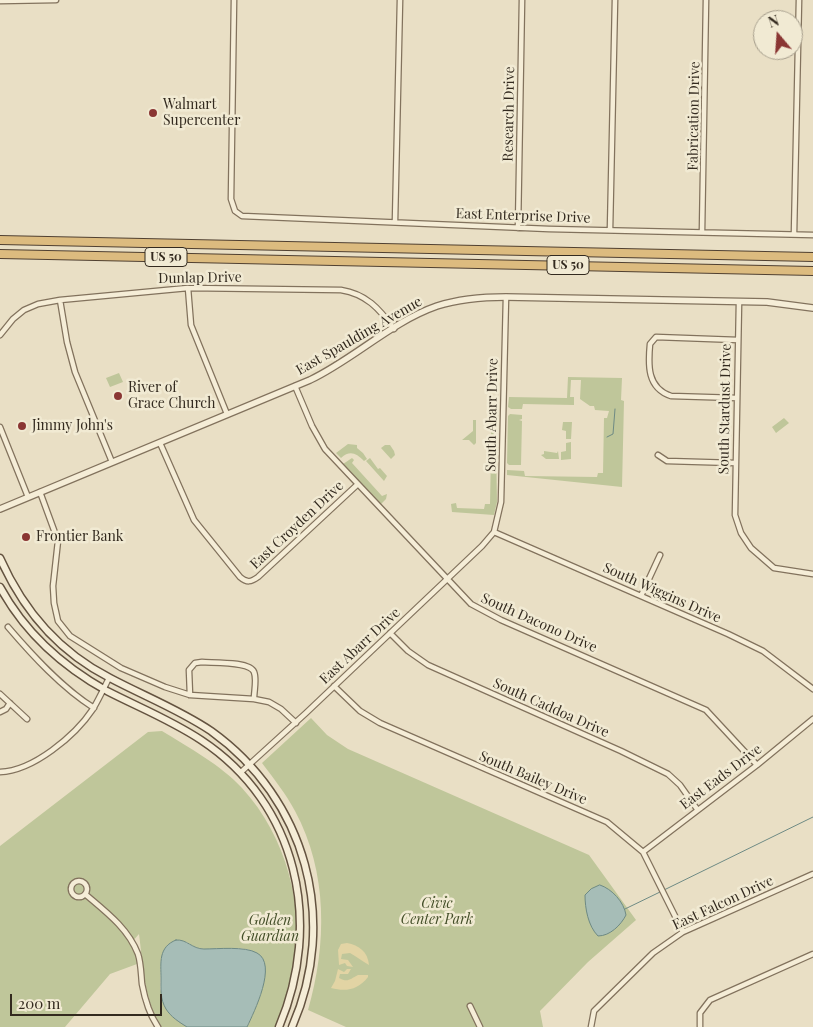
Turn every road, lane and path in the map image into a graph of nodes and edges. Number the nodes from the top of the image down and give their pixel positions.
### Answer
1 (56, 0) edge
2 (234, 0) edge
3 (400, 0) edge
4 (522, 0) edge
5 (615, 0) edge
6 (706, 0) edge
7 (799, 0) edge
8 (0, 1) edge
9 (396, 222) junction
10 (518, 228) junction
11 (610, 230) junction
12 (702, 232) junction
13 (794, 234) junction
14 (813, 234) edge
15 (0, 240) edge
16 (0, 256) edge
17 (813, 257) edge
18 (813, 270) edge
19 (188, 288) junction
20 (506, 297) junction
21 (60, 300) junction
22 (739, 302) junction
23 (813, 308) edge
24 (394, 329) junction
25 (1, 333) edge
26 (738, 340) junction
27 (296, 386) junction
28 (737, 398) junction
29 (227, 414) junction
30 (0, 427) edge
31 (160, 443) junction
32 (658, 454) dead end
33 (112, 462) junction
34 (735, 463) junction
35 (358, 484) junction
36 (40, 492) junction
37 (28, 497) junction
38 (0, 509) edge
39 (494, 532) junction
40 (660, 555) dead end
41 (0, 558) edge
42 (813, 574) edge
43 (447, 579) junction
44 (0, 587) edge
45 (641, 596) junction
46 (8, 627) dead end
47 (390, 633) junction
48 (109, 678) junction
49 (334, 686) junction
50 (103, 688) junction
51 (813, 689) edge
52 (0, 694) edge
53 (190, 695) junction
54 (254, 699) junction
55 (10, 703) junction
56 (94, 708) junction
57 (0, 712) edge
58 (27, 719) dead end
59 (813, 719) edge
60 (296, 722) junction
61 (249, 764) junction
62 (757, 765) junction
63 (0, 772) edge
64 (240, 773) junction
65 (698, 809) junction
66 (643, 852) junction
67 (813, 874) edge
68 (85, 894) dead end
69 (684, 932) junction
70 (813, 954) edge
71 (470, 1006) dead end
72 (158, 1027) edge
73 (278, 1027) edge
74 (292, 1027) edge
75 (480, 1027) edge
76 (591, 1027) edge
77 (700, 1027) edge

1 - 8 street
2 - 9 street, East Enterprise Drive
3 - 9 street
4 - 10 street, Research Drive
5 - 11 street
6 - 12 street, Fabrication Drive
7 - 13 street
9 - 10 street, East Enterprise Drive
10 - 11 street, East Enterprise Drive
11 - 12 street, East Enterprise Drive
12 - 13 street, East Enterprise Drive
13 - 14 street, East Enterprise Drive
15 - 17 highway, US 50
16 - 18 highway, US 50
19 - 21 street, Dunlap Drive
19 - 24 street, Dunlap Drive
19 - 29 street
20 - 22 street, East Spaulding Avenue
20 - 24 street, East Spaulding Avenue
20 - 39 street, South Abarr Drive
21 - 25 street, Dunlap Drive
21 - 33 street
22 - 23 street, East Spaulding Avenue
22 - 26 street, South Stardust Drive
24 - 27 street, East Spaulding Avenue
26 - 28 street, South Stardust Drive
26 - 28 street
27 - 29 street, East Spaulding Avenue
27 - 35 street, South Dacono Drive
28 - 34 street, South Stardust Drive
29 - 31 street, East Spaulding Avenue
30 - 37 street
31 - 33 street, East Spaulding Avenue
31 - 35 street, East Croyden Drive
32 - 34 street
33 - 36 street, East Spaulding Avenue
34 - 42 street, South Stardust Drive
35 - 43 street, South Dacono Drive
36 - 37 street, East Spaulding Avenue
36 - 53 street
37 - 38 street, East Spaulding Avenue
39 - 43 street, East Abarr Drive
39 - 45 street, South Wiggins Drive
40 - 45 street
41 - 48 main road
43 - 47 street, East Abarr Drive
43 - 62 street, South Dacono Drive
44 - 50 main road
45 - 51 street, South Wiggins Drive
46 - 56 street
47 - 49 street, East Abarr Drive
47 - 65 street, South Caddoa Drive
48 - 50 street
48 - 61 main road
49 - 60 street, East Abarr Drive
49 - 66 street, South Bailey Drive
50 - 56 street
50 - 64 main road
52 - 55 street
53 - 54 street
53 - 54 street
54 - 60 street
55 - 57 street
55 - 58 street
56 - 63 street
59 - 62 street, East Eads Drive
60 - 61 street, East Abarr Drive
61 - 64 street, East Abarr Drive
61 - 74 main road
62 - 65 street, East Eads Drive
64 - 73 main road
65 - 66 street, East Eads Drive
66 - 69 street, South Bailey Drive
67 - 69 street, East Falcon Drive
68 - 72 street
69 - 76 street, East Falcon Drive
70 - 77 street
71 - 75 street

